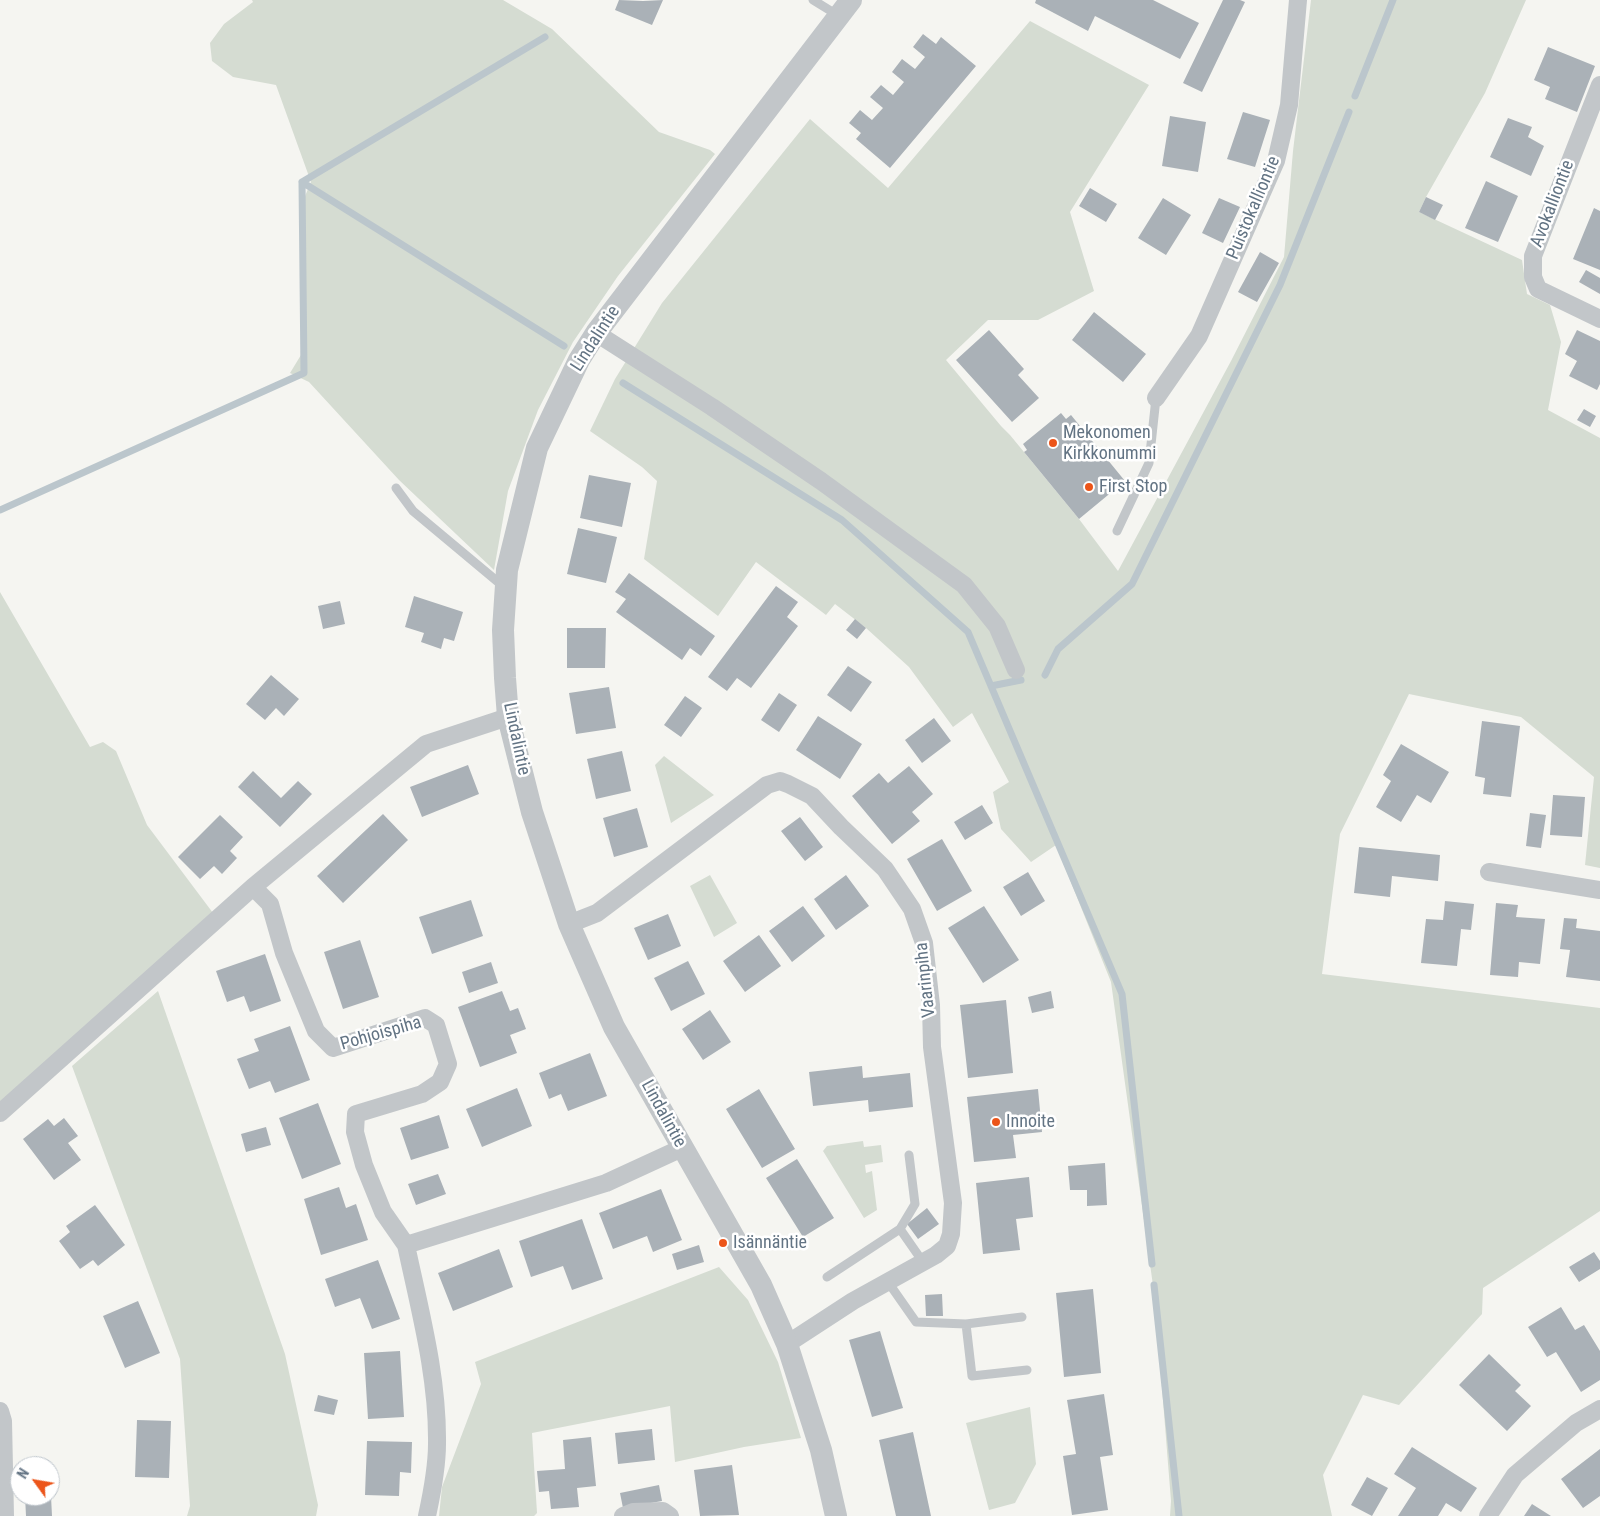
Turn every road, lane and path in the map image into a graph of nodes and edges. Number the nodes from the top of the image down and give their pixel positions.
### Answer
1 (813, 0) edge
2 (1298, 0) edge
3 (845, 8) edge
4 (1600, 85) edge
5 (1600, 319) edge
6 (596, 333) junction
7 (1156, 398) joint
8 (396, 488) dead end
9 (1117, 531) dead end
10 (506, 589) junction
11 (1016, 670) dead end
12 (508, 717) junction
13 (1489, 872) dead end
14 (253, 887) junction
15 (1600, 890) edge
16 (569, 924) junction
17 (0, 1113) edge
18 (682, 1148) junction
19 (909, 1155) dead end
20 (900, 1229) junction
21 (406, 1245) junction
22 (923, 1262) junction
23 (827, 1277) dead end
24 (888, 1282) junction
25 (1022, 1317) dead end
26 (966, 1324) junction
27 (787, 1344) junction
28 (1027, 1370) dead end
29 (1600, 1409) edge
30 (0, 1411) edge
31 (5, 1516) edge
32 (427, 1516) edge
33 (623, 1516) edge
34 (670, 1516) edge
35 (836, 1516) edge
36 (1488, 1516) edge

1 - 3 lane
2 - 7 street, Puistokalliontie
3 - 6 street, Lindalintie
4 - 5 street, Avokalliontie
6 - 10 street, Lindalintie
6 - 11 street
7 - 9 lane
8 - 10 lane
10 - 12 street, Lindalintie
12 - 14 street
12 - 16 street, Lindalintie
13 - 15 street
14 - 17 street
14 - 21 street, Pohjoispiha
16 - 18 street, Lindalintie
16 - 22 street, Vaarinpiha
18 - 21 street
18 - 27 street, Lindalintie
19 - 20 lane
20 - 22 lane
20 - 23 lane
21 - 32 street
22 - 24 street, Vaarinpiha
24 - 26 lane
24 - 27 street, Vaarinpiha
25 - 26 lane
26 - 28 lane
27 - 35 street, Lindalintie
29 - 36 street
30 - 31 street
33 - 34 street

